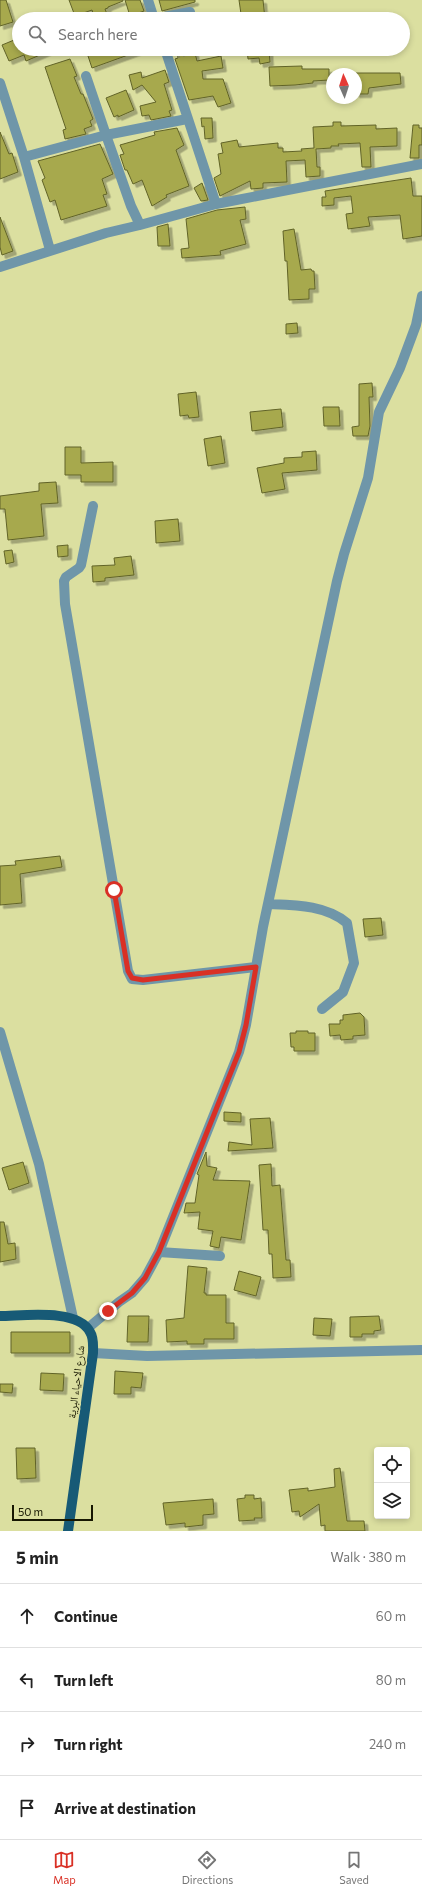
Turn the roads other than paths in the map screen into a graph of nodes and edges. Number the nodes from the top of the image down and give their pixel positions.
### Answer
1 (148, 0) edge
2 (152, 12) edge
3 (168, 56) edge
4 (86, 76) dead end
5 (0, 83) edge
6 (187, 119) junction
7 (106, 135) junction
8 (24, 157) junction
9 (422, 164) edge
10 (216, 204) junction
11 (140, 225) junction
12 (50, 250) junction
13 (0, 267) edge
14 (422, 296) edge
15 (419, 325) edge
16 (93, 506) dead end
17 (269, 904) junction
18 (256, 967) junction
19 (322, 1009) dead end
20 (0, 1032) edge
21 (159, 1252) junction
22 (220, 1256) dead end
23 (0, 1316) edge
24 (73, 1318) junction
25 (88, 1328) junction
26 (422, 1350) edge
27 (93, 1353) junction
28 (68, 1531) edge

1 - 2 street
3 - 6 street
4 - 7 street
5 - 8 street
6 - 7 street
6 - 10 street
7 - 8 street
7 - 11 street
8 - 12 street
9 - 10 street
10 - 11 street
11 - 12 street
12 - 13 street
14 - 15 street
15 - 17 street
16 - 18 street
17 - 18 street
17 - 19 street
18 - 21 street
20 - 24 street
21 - 22 street
21 - 25 street
23 - 24 main road
24 - 25 main road
25 - 27 main road, شارع الاحياء البرية
26 - 27 street
27 - 28 main road, شارع الاحياء البرية

